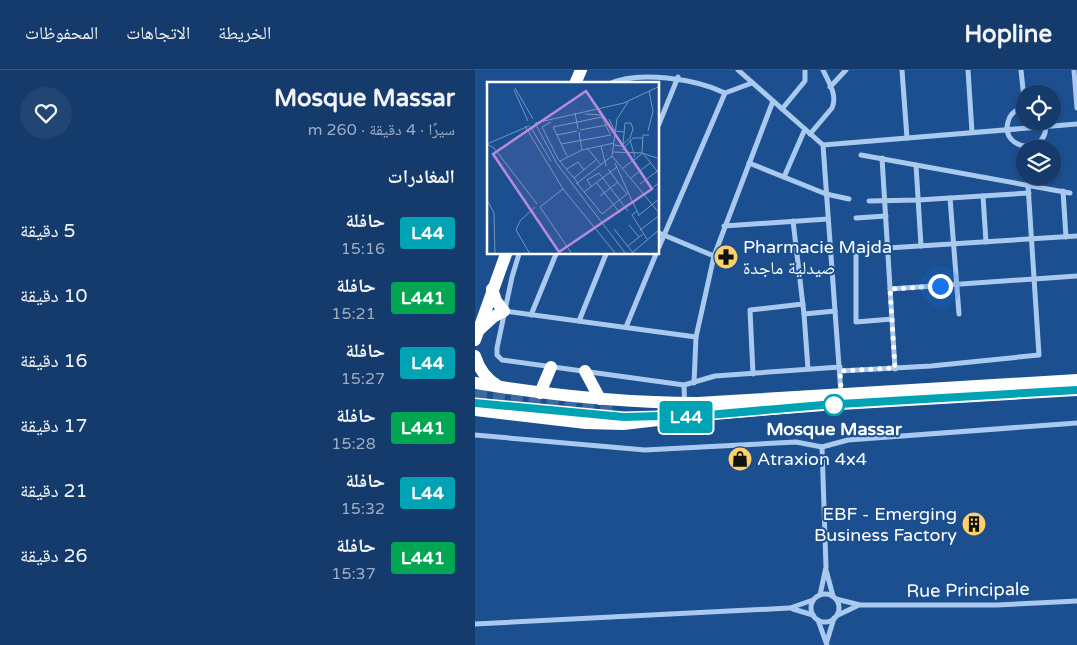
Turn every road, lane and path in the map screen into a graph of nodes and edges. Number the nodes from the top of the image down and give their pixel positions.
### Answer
1 (575, 70) edge
2 (581, 70) edge
3 (738, 70) edge
4 (805, 70) edge
5 (823, 70) edge
6 (846, 70) edge
7 (902, 70) edge
8 (968, 70) edge
9 (1021, 70) edge
10 (1074, 70) edge
11 (630, 77) junction
12 (678, 77) junction
13 (570, 82) edge
14 (576, 82) edge
15 (613, 82) edge
16 (628, 82) edge
17 (752, 83) junction
18 (1023, 85) edge
19 (830, 87) junction
20 (725, 93) junction
21 (773, 101) junction
22 (1077, 108) edge
23 (782, 109) junction
24 (1016, 111) edge
25 (660, 122) edge
26 (1061, 124) edge
27 (1077, 124) edge
28 (805, 129) junction
29 (1016, 129) edge
30 (1007, 130) junction
31 (1045, 130) edge
32 (972, 132) junction
33 (810, 134) junction
34 (907, 138) junction
35 (823, 145) junction
36 (861, 155) dead end
37 (882, 158) junction
38 (749, 163) junction
39 (916, 165) junction
40 (784, 177) junction
41 (1016, 183) edge
42 (1028, 185) joint
43 (1063, 192) junction
44 (1029, 193) junction
45 (1071, 193) dead end
46 (826, 194) junction
47 (983, 196) junction
48 (950, 198) junction
49 (849, 200) dead end
50 (919, 200) junction
51 (869, 201) dead end
52 (885, 202) junction
53 (886, 216) junction
54 (856, 218) dead end
55 (828, 219) junction
56 (793, 221) junction
57 (724, 226) junction
58 (661, 234) edge
59 (1077, 236) edge
60 (1065, 237) junction
61 (1031, 239) junction
62 (985, 242) junction
63 (954, 244) junction
64 (921, 246) junction
65 (888, 248) junction
66 (502, 255) edge
67 (506, 255) edge
68 (519, 255) edge
69 (556, 255) edge
70 (606, 255) edge
71 (656, 255) edge
72 (714, 256) junction
73 (1077, 276) edge
74 (1034, 279) junction
75 (957, 285) junction
76 (493, 289) junction
77 (890, 289) junction
78 (803, 304) junction
79 (504, 311) junction
80 (835, 311) junction
81 (804, 314) junction
82 (959, 314) dead end
83 (531, 315) junction
84 (892, 319) junction
85 (579, 321) junction
86 (626, 327) junction
87 (476, 332) edge
88 (696, 337) junction
89 (475, 356) edge
90 (551, 367) junction
91 (895, 368) junction
92 (808, 369) junction
93 (840, 369) junction
94 (585, 371) junction
95 (753, 374) junction
96 (1077, 380) edge
97 (475, 383) edge
98 (694, 383) junction
99 (684, 385) junction
100 (500, 387) junction
101 (1077, 390) edge
102 (540, 393) junction
103 (600, 399) junction
104 (842, 399) junction
105 (685, 403) junction
106 (475, 410) edge
107 (685, 417) junction
108 (1077, 424) edge
109 (475, 435) edge
110 (822, 447) junction
111 (826, 567) junction
112 (820, 595) junction
113 (835, 597) junction
114 (813, 600) junction
115 (1077, 601) edge
116 (860, 605) junction
117 (790, 608) junction
118 (815, 617) junction
119 (836, 617) junction
120 (475, 624) edge
121 (827, 645) edge

1 - 13 highway
2 - 14 highway
3 - 17 street
4 - 23 street
5 - 19 street
6 - 19 street
7 - 34 street
8 - 32 street
9 - 18 street
10 - 22 street
11 - 12 street
11 - 15 street
11 - 16 street
12 - 20 street
12 - 25 street
17 - 20 street
17 - 21 street
19 - 33 street
20 - 58 street
21 - 23 street
21 - 38 street
23 - 28 street
24 - 30 street
26 - 27 street
28 - 33 street
28 - 40 street
29 - 30 street
30 - 31 street
30 - 32 street
32 - 34 street
33 - 35 street
34 - 35 street
35 - 46 street
36 - 37 street
37 - 39 street
37 - 52 street
38 - 40 street
38 - 57 street
39 - 41 street
39 - 50 street
40 - 46 street
42 - 43 street
42 - 44 street
43 - 45 street
43 - 60 street
44 - 47 street
44 - 61 street
46 - 49 street
46 - 55 street
47 - 48 street
47 - 62 street
48 - 50 street
48 - 63 street
50 - 52 street
50 - 64 street
51 - 52 street
52 - 53 street
53 - 54 street
53 - 65 street
55 - 56 street
55 - 80 street
56 - 57 street
56 - 78 street
57 - 72 street
58 - 72 street
59 - 60 street
60 - 61 street
61 - 62 street
61 - 74 street
62 - 63 street
63 - 64 street
63 - 75 street
64 - 65 street
65 - 77 street
65 - 84 street
66 - 87 highway
67 - 76 highway
68 - 79 street
69 - 83 street
70 - 85 street
71 - 86 street
72 - 88 street
73 - 74 street
74 - 75 street
74 - 91 street
75 - 77 street
75 - 82 street
76 - 79 highway
76 - 87 highway
77 - 84 street
78 - 81 street
78 - 95 street
79 - 83 street
79 - 87 highway
79 - 90 street
80 - 81 street
80 - 93 street
81 - 92 street
83 - 85 street
84 - 91 street
85 - 86 street
86 - 88 street
88 - 98 street
89 - 100 highway
90 - 94 street
90 - 102 highway
91 - 93 street
92 - 93 street
92 - 95 street
93 - 104 street
94 - 99 street
94 - 103 highway
95 - 98 street
96 - 104 highway
97 - 100 highway
98 - 99 street
99 - 105 street
100 - 102 highway
101 - 104 highway
102 - 103 highway
103 - 105 highway
104 - 105 highway
104 - 107 highway
105 - 107 street
105 - 107 highway
106 - 107 highway
108 - 110 street
109 - 110 street
110 - 111 street
111 - 112 street
111 - 113 street
112 - 113 street
112 - 114 street
113 - 116 street, Rue Principale
113 - 119 street
114 - 117 street
114 - 118 street
115 - 116 street, Rue Principale
116 - 119 street, Rue Principale
117 - 118 street
117 - 120 street
118 - 119 street
118 - 121 street
119 - 121 street

